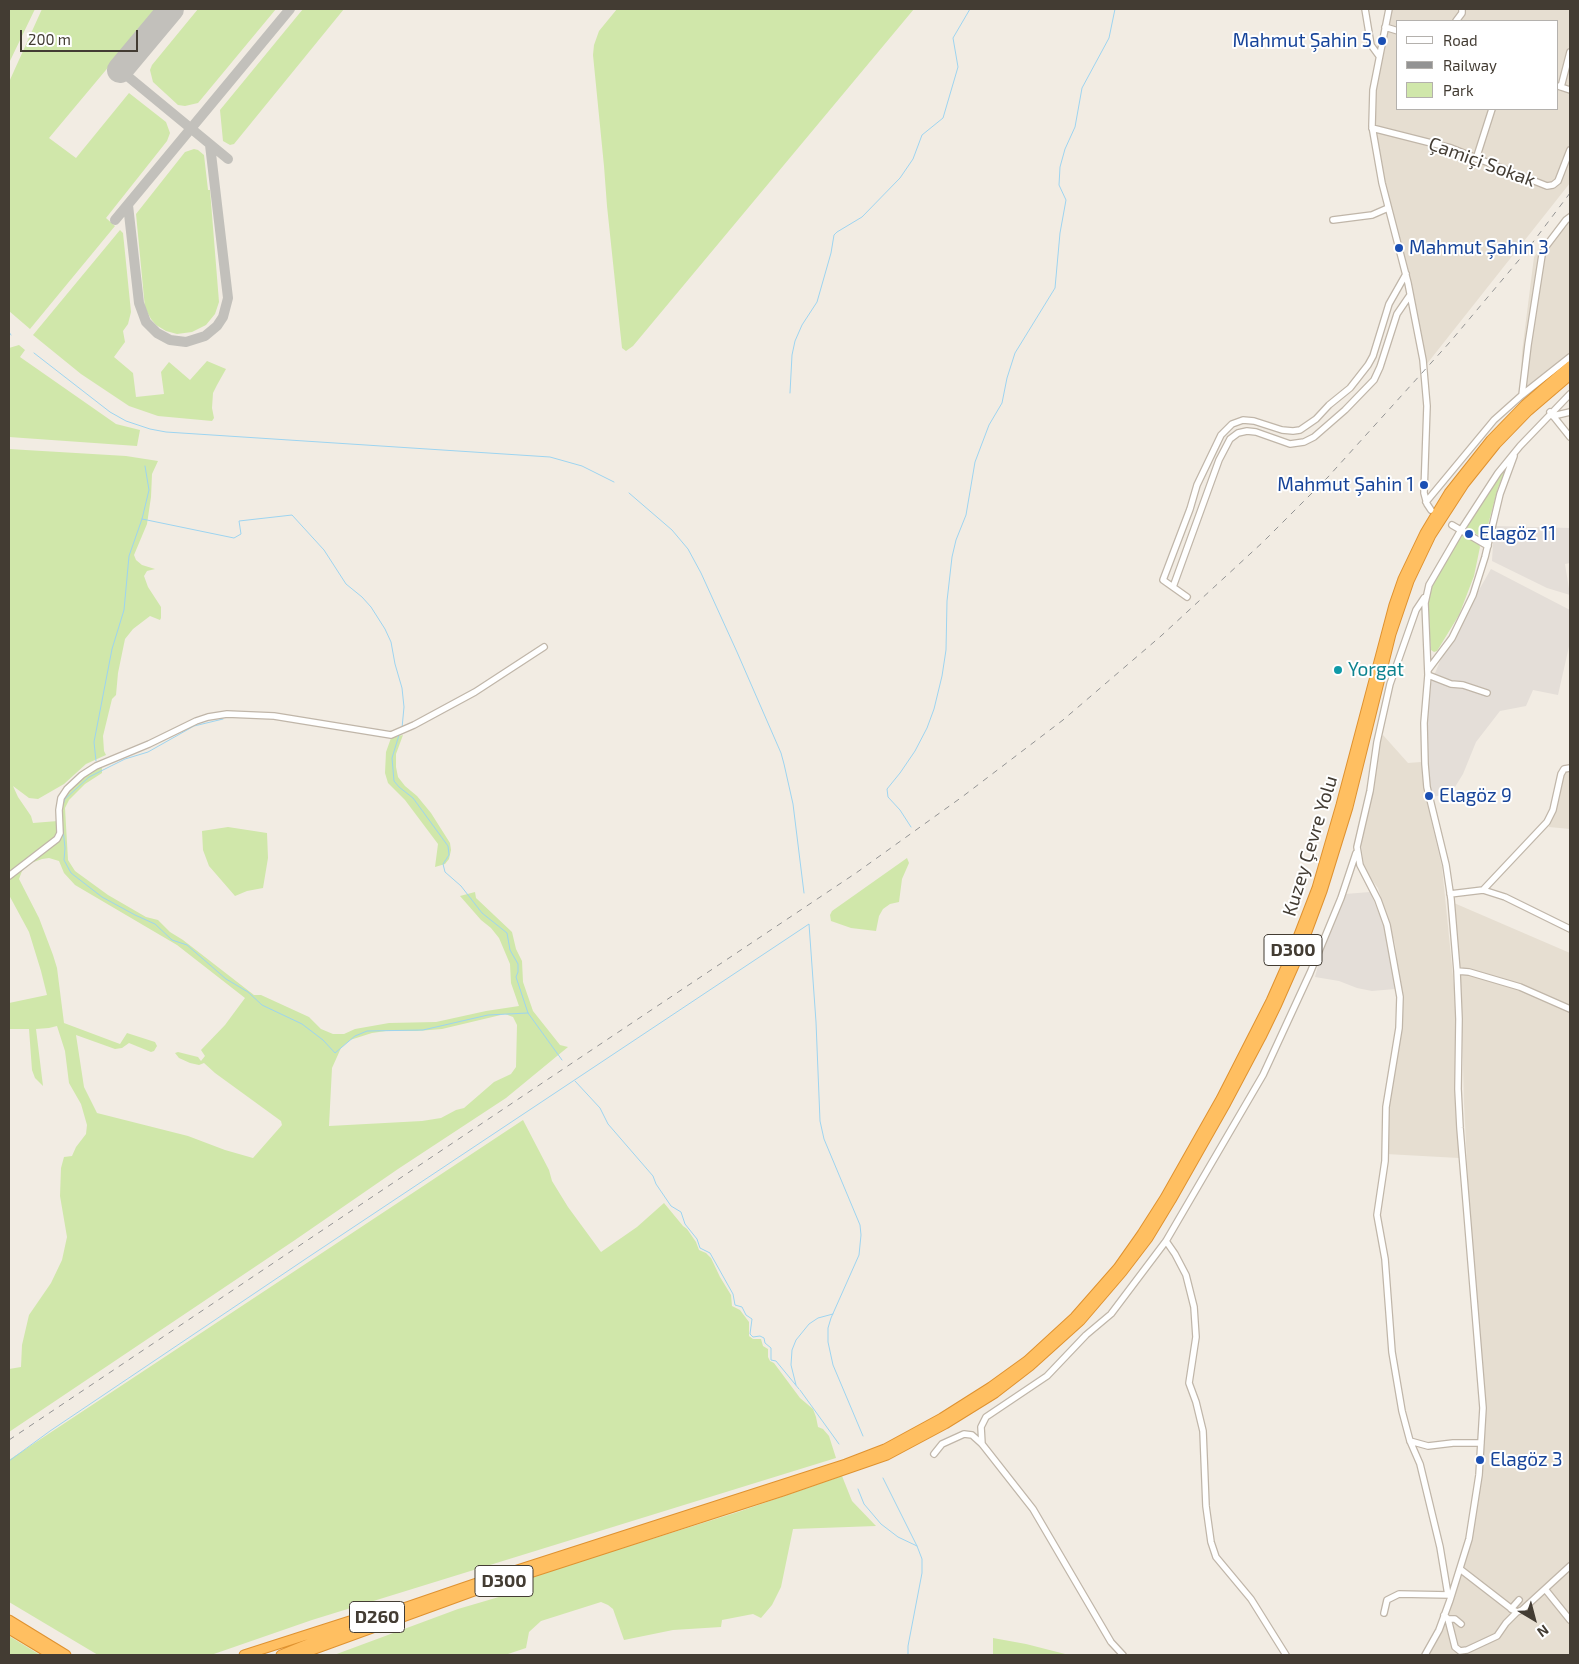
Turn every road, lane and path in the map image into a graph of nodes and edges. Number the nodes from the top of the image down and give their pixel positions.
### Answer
1 (1365, 9) edge
2 (1389, 9) edge
3 (1462, 9) edge
4 (1457, 20) edge
5 (1385, 27) junction
6 (1396, 30) edge
7 (1570, 52) edge
8 (1379, 56) junction
9 (1560, 87) edge
10 (1570, 90) edge
11 (1492, 110) edge
12 (1372, 128) junction
13 (1570, 150) edge
14 (1476, 159) junction
15 (1388, 208) junction
16 (1570, 217) edge
17 (1333, 220) dead end
18 (1406, 274) junction
19 (1410, 295) junction
20 (1570, 357) edge
21 (1570, 366) edge
22 (1570, 375) edge
23 (1570, 394) edge
24 (1522, 395) junction
25 (1570, 412) edge
26 (1552, 414) junction
27 (1570, 437) edge
28 (1520, 446) junction
29 (1426, 502) junction
30 (1431, 510) dead end
31 (1452, 524) dead end
32 (1461, 530) junction
33 (1488, 546) junction
34 (1173, 587) junction
35 (1426, 596) junction
36 (1187, 597) dead end
37 (544, 647) dead end
38 (1428, 673) junction
39 (1486, 692) dead end
40 (1570, 768) edge
41 (1357, 851) junction
42 (9, 876) edge
43 (1482, 890) junction
44 (1450, 894) junction
45 (1570, 929) edge
46 (1457, 971) junction
47 (1570, 1009) edge
48 (1166, 1241) junction
49 (1410, 1441) junction
50 (982, 1444) junction
51 (1481, 1444) junction
52 (886, 1452) junction
53 (934, 1454) dead end
54 (636, 1535) junction
55 (1570, 1566) edge
56 (1460, 1569) junction
57 (474, 1584) junction
58 (1544, 1589) junction
59 (1450, 1595) junction
60 (1519, 1600) dead end
61 (1514, 1611) junction
62 (1384, 1613) dead end
63 (1446, 1617) junction
64 (9, 1620) edge
65 (1570, 1620) edge
66 (1461, 1624) dead end
67 (372, 1628) junction
68 (9, 1629) edge
69 (52, 1655) edge
70 (66, 1655) edge
71 (244, 1655) edge
72 (282, 1655) edge
73 (298, 1655) edge
74 (319, 1655) edge
75 (1123, 1655) edge
76 (1286, 1655) edge
77 (1425, 1655) edge

1 - 8 street
2 - 5 street
3 - 4 street
5 - 6 street
5 - 8 street
7 - 9 street
8 - 12 street
9 - 10 street
11 - 14 street
12 - 14 street, Çamiçi Sokak
12 - 15 street
13 - 14 street, Çamiçi Sokak
15 - 17 street
15 - 18 street
16 - 24 street
18 - 19 street
18 - 34 street
19 - 29 street
19 - 34 street
20 - 24 street
21 - 52 highway, Kuzey Çevre Yolu / D300
22 - 52 highway, Kuzey Çevre Yolu / D300
23 - 26 street
24 - 29 street
25 - 26 street
26 - 27 street
26 - 28 street
28 - 32 street
28 - 33 street
29 - 30 street
31 - 32 street
32 - 33 street
32 - 35 street
33 - 38 street
34 - 36 street
35 - 38 street
35 - 41 street
37 - 42 street
38 - 39 street
38 - 44 street
40 - 43 street
41 - 48 street
41 - 49 street
43 - 44 street
43 - 45 street
44 - 46 street
46 - 47 street
46 - 51 street
48 - 50 street
48 - 76 street
49 - 51 street
49 - 59 street
50 - 53 street
50 - 75 street
51 - 56 street
52 - 54 highway, D300
54 - 57 highway, D300
54 - 67 highway, D300
55 - 58 street
56 - 59 street
56 - 61 street
57 - 71 highway, D300
57 - 72 highway, D260
58 - 61 street
58 - 65 street
59 - 62 street
59 - 63 street
60 - 61 street
61 - 63 street
63 - 66 street
63 - 77 street
64 - 70 highway
67 - 73 highway, D260
67 - 74 highway, D300
68 - 69 highway

